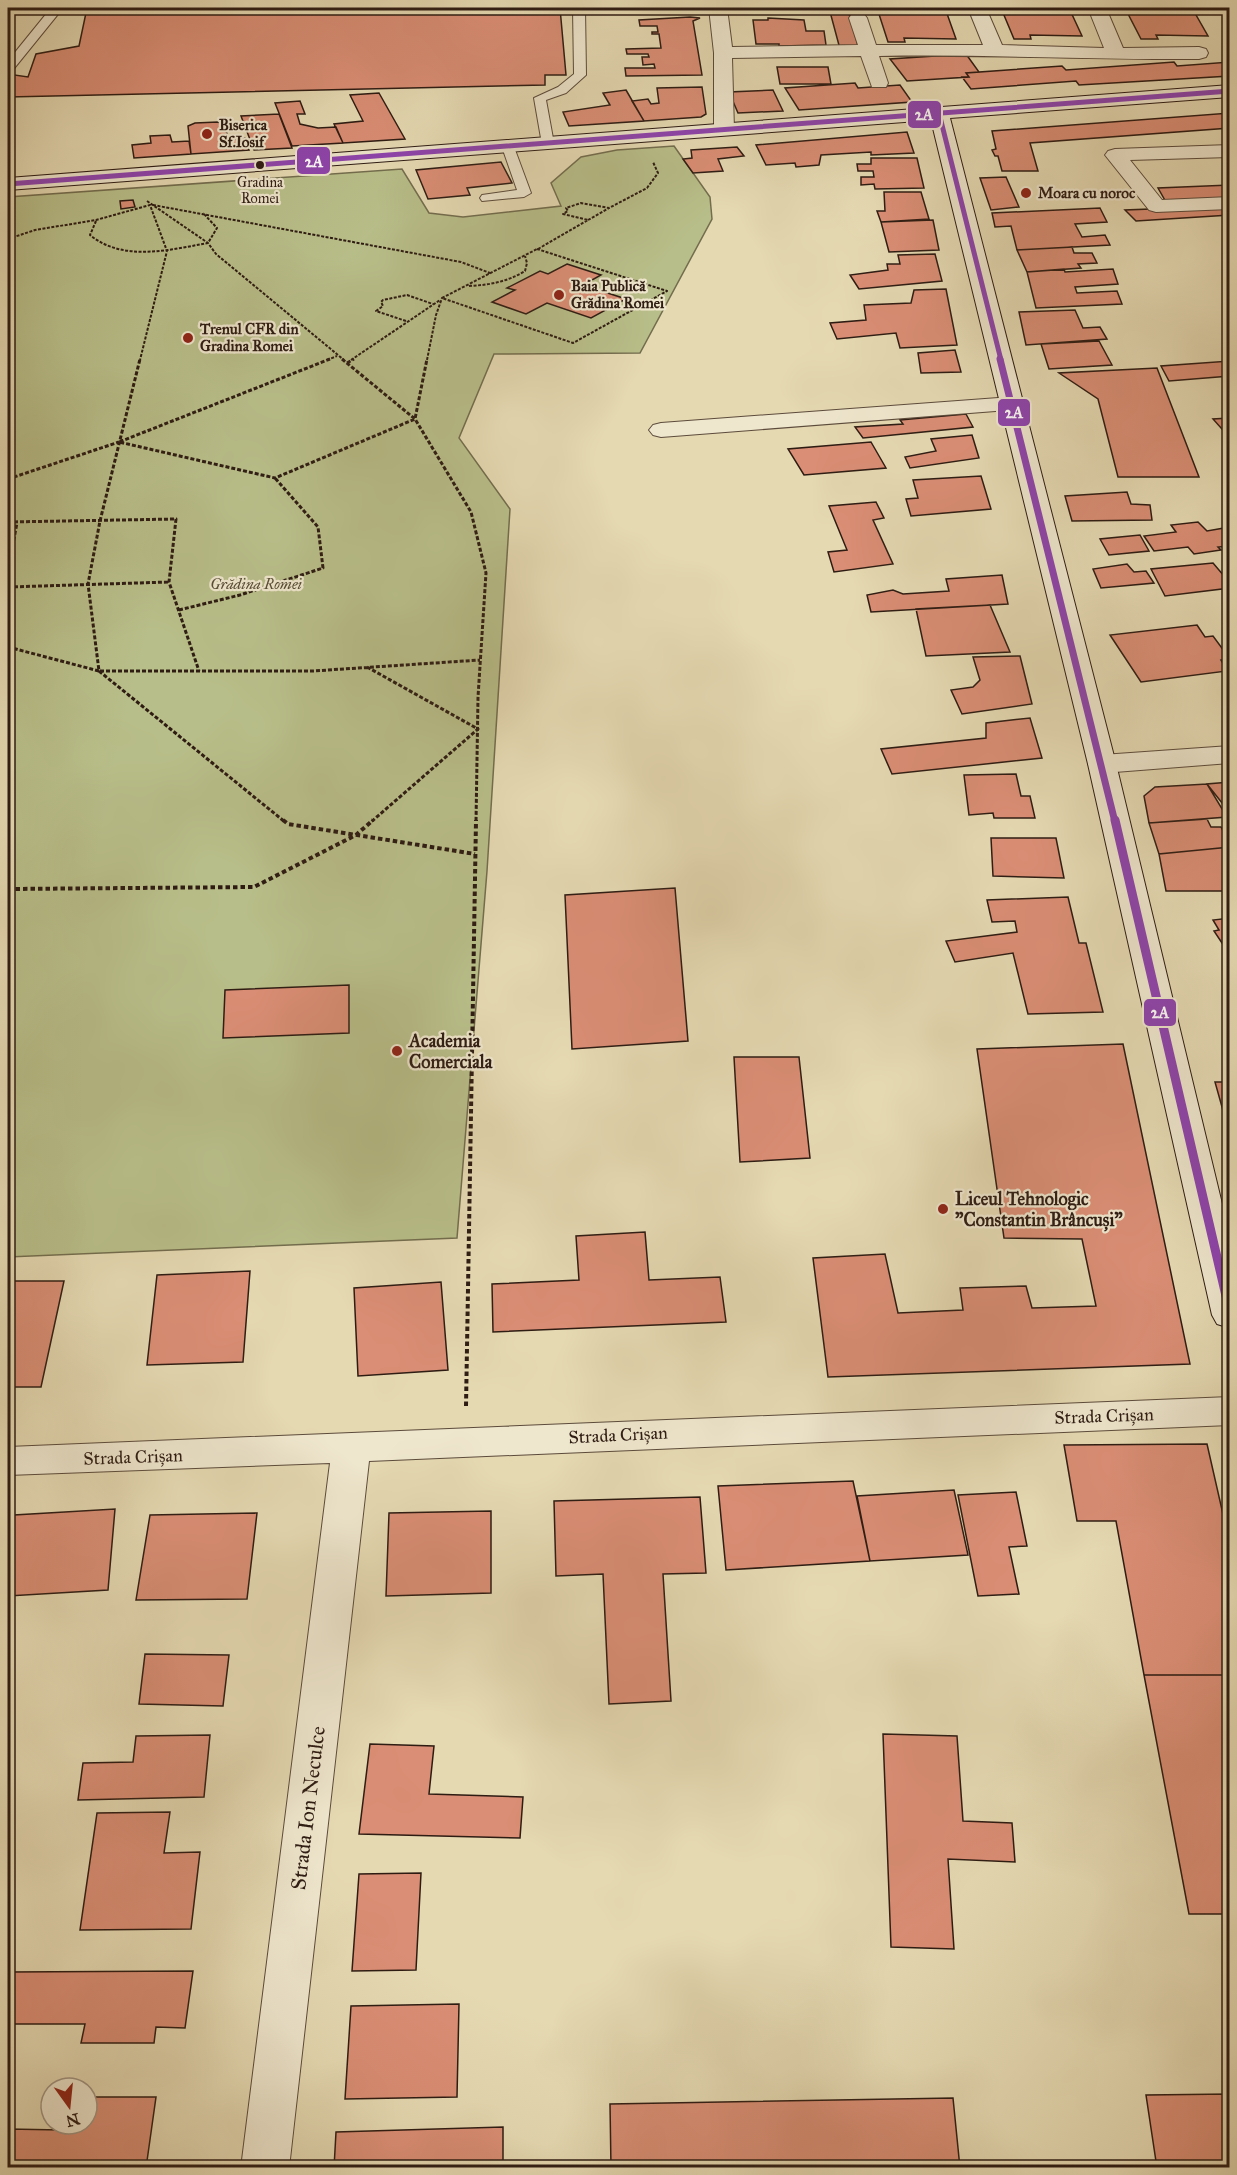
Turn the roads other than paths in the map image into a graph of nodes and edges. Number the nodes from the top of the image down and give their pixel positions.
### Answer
1 (57, 8) edge
2 (579, 8) edge
3 (718, 8) edge
4 (976, 8) edge
5 (1097, 8) edge
6 (858, 18) dead end
7 (994, 49) junction
8 (868, 52) junction
9 (723, 53) junction
10 (1199, 53) dead end
11 (1116, 54) junction
12 (8, 68) edge
13 (879, 83) dead end
14 (1230, 91) edge
15 (939, 113) junction
16 (724, 130) junction
17 (548, 144) junction
18 (508, 147) junction
19 (1230, 151) edge
20 (8, 184) edge
21 (487, 198) dead end
22 (1230, 203) edge
23 (1012, 404) junction
24 (661, 430) dead end
25 (1230, 754) edge
26 (1102, 764) junction
27 (1230, 1315) edge
28 (1230, 1411) edge
29 (351, 1449) junction
30 (8, 1461) edge
31 (265, 2168) edge

1 - 12 lane
2 - 17 lane
3 - 9 street
4 - 7 street
5 - 11 street
6 - 8 street
7 - 8 street
7 - 11 street
8 - 9 street
8 - 13 street
9 - 16 street
10 - 11 street
14 - 15 street
15 - 16 street
15 - 23 street
16 - 17 street
17 - 18 street
18 - 20 street
18 - 21 lane
19 - 22 street
23 - 24 street
23 - 26 street
25 - 26 street
26 - 27 street
28 - 29 street, Strada Crișan
29 - 30 street, Strada Crișan
29 - 31 street, Strada Ion Neculce

